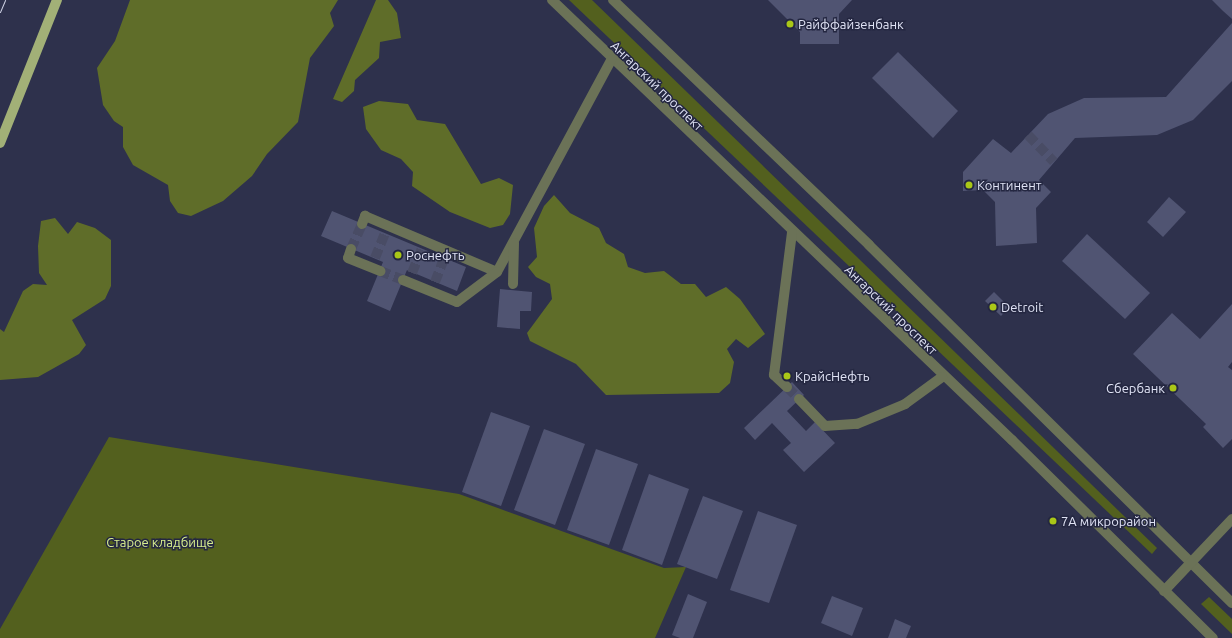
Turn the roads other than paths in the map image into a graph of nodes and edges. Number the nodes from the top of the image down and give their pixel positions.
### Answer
1 (58, 0) edge
2 (552, 0) edge
3 (612, 0) edge
4 (611, 60) junction
5 (0, 143) edge
6 (362, 224) dead end
7 (792, 232) junction
8 (514, 241) junction
9 (351, 249) dead end
10 (375, 265) tunnel mouth
11 (498, 272) junction
12 (412, 273) tunnel mouth
13 (513, 284) dead end
14 (942, 377) junction
15 (787, 387) tunnel mouth
16 (799, 399) tunnel mouth
17 (1232, 519) edge
18 (1190, 562) junction
19 (1164, 591) junction
20 (1232, 602) edge
21 (1213, 638) edge

1 - 5 main road
2 - 4 street, Ангарский проспект
3 - 18 street
4 - 7 street, Ангарский проспект
4 - 8 street
6 - 11 street
7 - 14 street, Ангарский проспект
7 - 15 street
8 - 11 street
8 - 13 street
9 - 10 street
11 - 12 street
14 - 16 street
14 - 19 street, Ангарский проспект
17 - 18 street
18 - 19 street
18 - 20 street
19 - 21 street, Ангарский проспект

